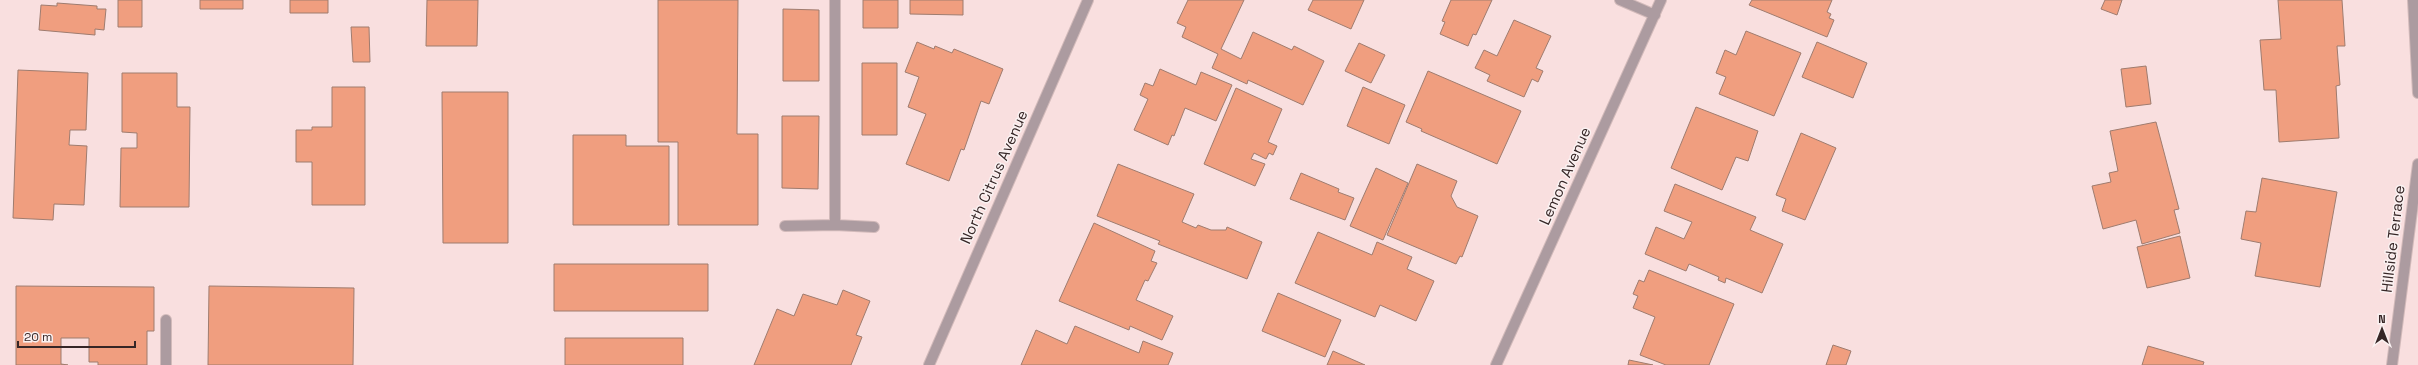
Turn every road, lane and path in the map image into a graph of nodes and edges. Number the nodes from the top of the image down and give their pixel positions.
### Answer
1 (835, 0) edge
2 (1088, 0) edge
3 (1620, 0) edge
4 (1661, 0) edge
5 (2413, 0) edge
6 (1655, 15) junction
7 (2418, 93) edge
8 (2418, 164) edge
9 (834, 225) junction
10 (785, 226) dead end
11 (874, 227) dead end
12 (166, 320) dead end
13 (166, 365) edge
14 (929, 365) edge
15 (1496, 365) edge
16 (2392, 365) edge

1 - 9 street
2 - 14 street, North Citrus Avenue
3 - 6 street
4 - 6 street, Lemon Avenue
5 - 7 street
6 - 15 street, Lemon Avenue
8 - 16 street, Hillside Terrace
9 - 10 street
9 - 11 street
12 - 13 street

